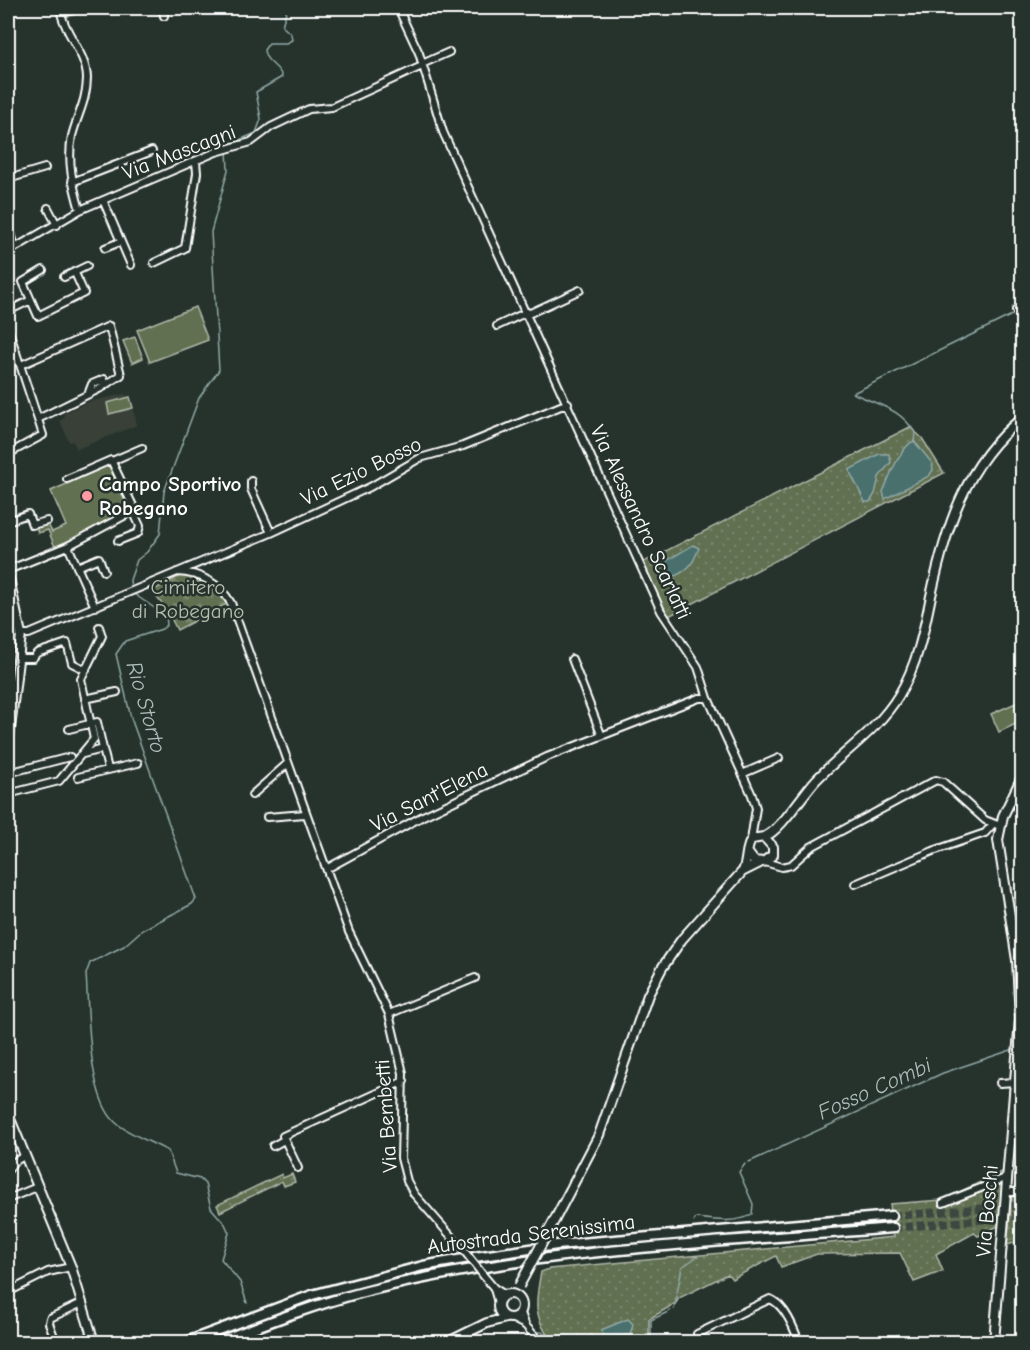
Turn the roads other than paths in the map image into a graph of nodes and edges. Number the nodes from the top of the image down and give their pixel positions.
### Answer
1 (83, 8) edge
2 (162, 8) edge
3 (398, 8) edge
4 (164, 16) dead end
5 (449, 52) dead end
6 (422, 65) junction
7 (152, 151) dead end
8 (196, 161) junction
9 (45, 168) dead end
10 (8, 179) edge
11 (72, 183) junction
12 (103, 200) junction
13 (48, 208) dead end
14 (80, 210) junction
15 (8, 221) edge
16 (57, 225) junction
17 (120, 242) junction
18 (15, 248) junction
19 (105, 248) dead end
20 (8, 252) edge
21 (154, 262) dead end
22 (131, 265) dead end
23 (87, 266) dead end
24 (43, 270) dead end
25 (75, 273) junction
26 (64, 277) dead end
27 (580, 290) dead end
28 (31, 300) junction
29 (1023, 305) edge
30 (8, 310) edge
31 (528, 313) junction
32 (1023, 322) edge
33 (497, 326) dead end
34 (8, 328) edge
35 (10, 340) edge
36 (16, 351) junction
37 (8, 354) edge
38 (21, 365) junction
39 (568, 403) junction
40 (1023, 418) edge
41 (38, 419) junction
42 (142, 448) dead end
43 (8, 454) edge
44 (112, 461) junction
45 (67, 479) dead end
46 (251, 481) dead end
47 (133, 512) junction
48 (47, 520) dead end
49 (8, 521) edge
50 (272, 533) junction
51 (118, 541) dead end
52 (68, 546) junction
53 (77, 567) junction
54 (8, 570) edge
55 (104, 571) dead end
56 (177, 572) junction
57 (8, 574) edge
58 (95, 607) junction
59 (99, 627) dead end
60 (21, 634) junction
61 (19, 658) junction
62 (572, 659) dead end
63 (86, 670) junction
64 (12, 683) edge
65 (117, 692) dead end
66 (708, 698) junction
67 (85, 699) junction
68 (92, 722) junction
69 (69, 729) dead end
70 (602, 734) junction
71 (8, 746) edge
72 (103, 749) junction
73 (81, 755) junction
74 (70, 757) dead end
75 (779, 758) dead end
76 (138, 763) dead end
77 (288, 764) junction
78 (108, 769) junction
79 (8, 772) edge
80 (742, 774) junction
81 (78, 777) dead end
82 (8, 778) edge
83 (1022, 779) edge
84 (9, 794) edge
85 (252, 795) dead end
86 (305, 814) junction
87 (267, 817) dead end
88 (781, 824) junction
89 (753, 825) junction
90 (996, 825) junction
91 (763, 837) junction
92 (751, 840) junction
93 (773, 845) junction
94 (748, 854) junction
95 (773, 855) junction
96 (762, 862) junction
97 (778, 866) junction
98 (328, 868) junction
99 (742, 872) junction
100 (855, 884) dead end
101 (475, 978) dead end
102 (389, 1014) junction
103 (404, 1081) junction
104 (1015, 1082) junction
105 (1000, 1083) dead end
106 (8, 1114) edge
107 (284, 1140) junction
108 (273, 1146) dead end
109 (24, 1156) junction
110 (10, 1165) edge
111 (298, 1168) dead end
112 (8, 1170) edge
113 (1008, 1177) junction
114 (1023, 1184) edge
115 (38, 1187) junction
116 (1007, 1190) junction
117 (8, 1199) edge
118 (944, 1203) dead end
119 (892, 1216) tunnel mouth
120 (893, 1228) tunnel mouth
121 (71, 1267) junction
122 (519, 1286) junction
123 (494, 1288) junction
124 (8, 1292) edge
125 (508, 1295) junction
126 (519, 1298) junction
127 (82, 1303) junction
128 (498, 1305) junction
129 (521, 1313) junction
130 (509, 1318) junction
131 (487, 1323) junction
132 (525, 1324) junction
133 (697, 1335) dead end
134 (56, 1342) edge
135 (94, 1342) edge
136 (186, 1342) edge
137 (217, 1342) edge
138 (448, 1342) edge
139 (540, 1342) edge
140 (799, 1342) edge
141 (887, 1342) edge
142 (904, 1342) edge
143 (994, 1342) edge

1 - 11 street
2 - 4 street
3 - 6 street, Via Alessandro Scarlatti
5 - 6 street, Via Mascagni
6 - 8 street, Via Mascagni
6 - 31 street, Via Alessandro Scarlatti
7 - 11 street
8 - 12 street, Via Mascagni
8 - 21 street
9 - 10 street
11 - 14 street
12 - 14 street, Via Mascagni
12 - 17 street
13 - 16 street
14 - 16 street, Via Mascagni
15 - 18 street
16 - 18 street, Via Mascagni
17 - 19 street
17 - 22 street
18 - 20 street, Via Mascagni
23 - 25 street
24 - 28 street
25 - 26 street
25 - 28 street
27 - 31 street
28 - 30 street
29 - 32 street
31 - 33 street
31 - 39 street, Via Alessandro Scarlatti
34 - 35 street
35 - 36 street
36 - 37 street
36 - 38 street
38 - 41 street
38 - 41 street
39 - 50 street, Via Ezio Bosso
39 - 66 street, Via Alessandro Scarlatti
40 - 88 main road
41 - 43 street
42 - 44 street
44 - 45 street
44 - 47 street
46 - 50 street
47 - 51 street
47 - 52 street
48 - 49 street
50 - 56 street, Via Ezio Bosso
52 - 53 street
52 - 54 street
53 - 55 street
53 - 58 street
56 - 58 street, Via Ezio Bosso
56 - 77 street
57 - 60 main road
58 - 60 street
59 - 63 street
60 - 61 main road
61 - 63 street
61 - 64 main road
62 - 70 street
63 - 67 street
64 - 71 main road
65 - 67 street
66 - 70 street, Via Sant'Elena
66 - 80 street, Via Alessandro Scarlatti
67 - 68 street
68 - 69 street
68 - 72 street
68 - 73 street
70 - 98 street, Via Sant'Elena
72 - 73 street
72 - 78 street
73 - 84 street
74 - 79 street
75 - 80 street
76 - 78 street
77 - 85 street
77 - 86 street
78 - 81 street
80 - 89 street, Via Alessandro Scarlatti
82 - 84 street
83 - 90 main road, Via Boschi
86 - 87 street
86 - 98 street
88 - 91 main road
88 - 93 main road
89 - 91 street
89 - 92 street, Via Alessandro Scarlatti
90 - 97 street
90 - 100 street
90 - 104 main road, Via Boschi
91 - 92 main road
91 - 93 main road
92 - 94 main road
93 - 95 main road
94 - 96 main road
94 - 99 main road
95 - 96 main road
95 - 97 street
96 - 97 street
96 - 99 main road
98 - 102 street, Via Bembetti
99 - 122 main road, bridge
101 - 102 street
102 - 103 street, Via Bembetti
103 - 107 street
103 - 123 street, Via Bembetti, bridge
104 - 105 street
104 - 113 main road, Via Boschi
106 - 109 main road
107 - 108 street
107 - 111 street
109 - 110 street
109 - 115 main road
110 - 112 street
113 - 116 main road, Via Boschi
113 - 118 street
114 - 116 street
115 - 117 street
115 - 121 main road
116 - 143 main road, Via Boschi
119 - 136 highway, Autostrada Serenissima
120 - 137 highway, Autostrada Serenissima
121 - 124 street
121 - 127 main road
122 - 125 main road
122 - 126 main road
123 - 125 street
123 - 128 street
125 - 126 main road
125 - 128 main road
126 - 129 main road
127 - 134 street
127 - 135 main road
128 - 130 main road
128 - 131 main road
129 - 130 main road
129 - 132 street
130 - 131 main road
130 - 132 street
131 - 138 main road
132 - 139 street
133 - 140 street
141 - 142 street

